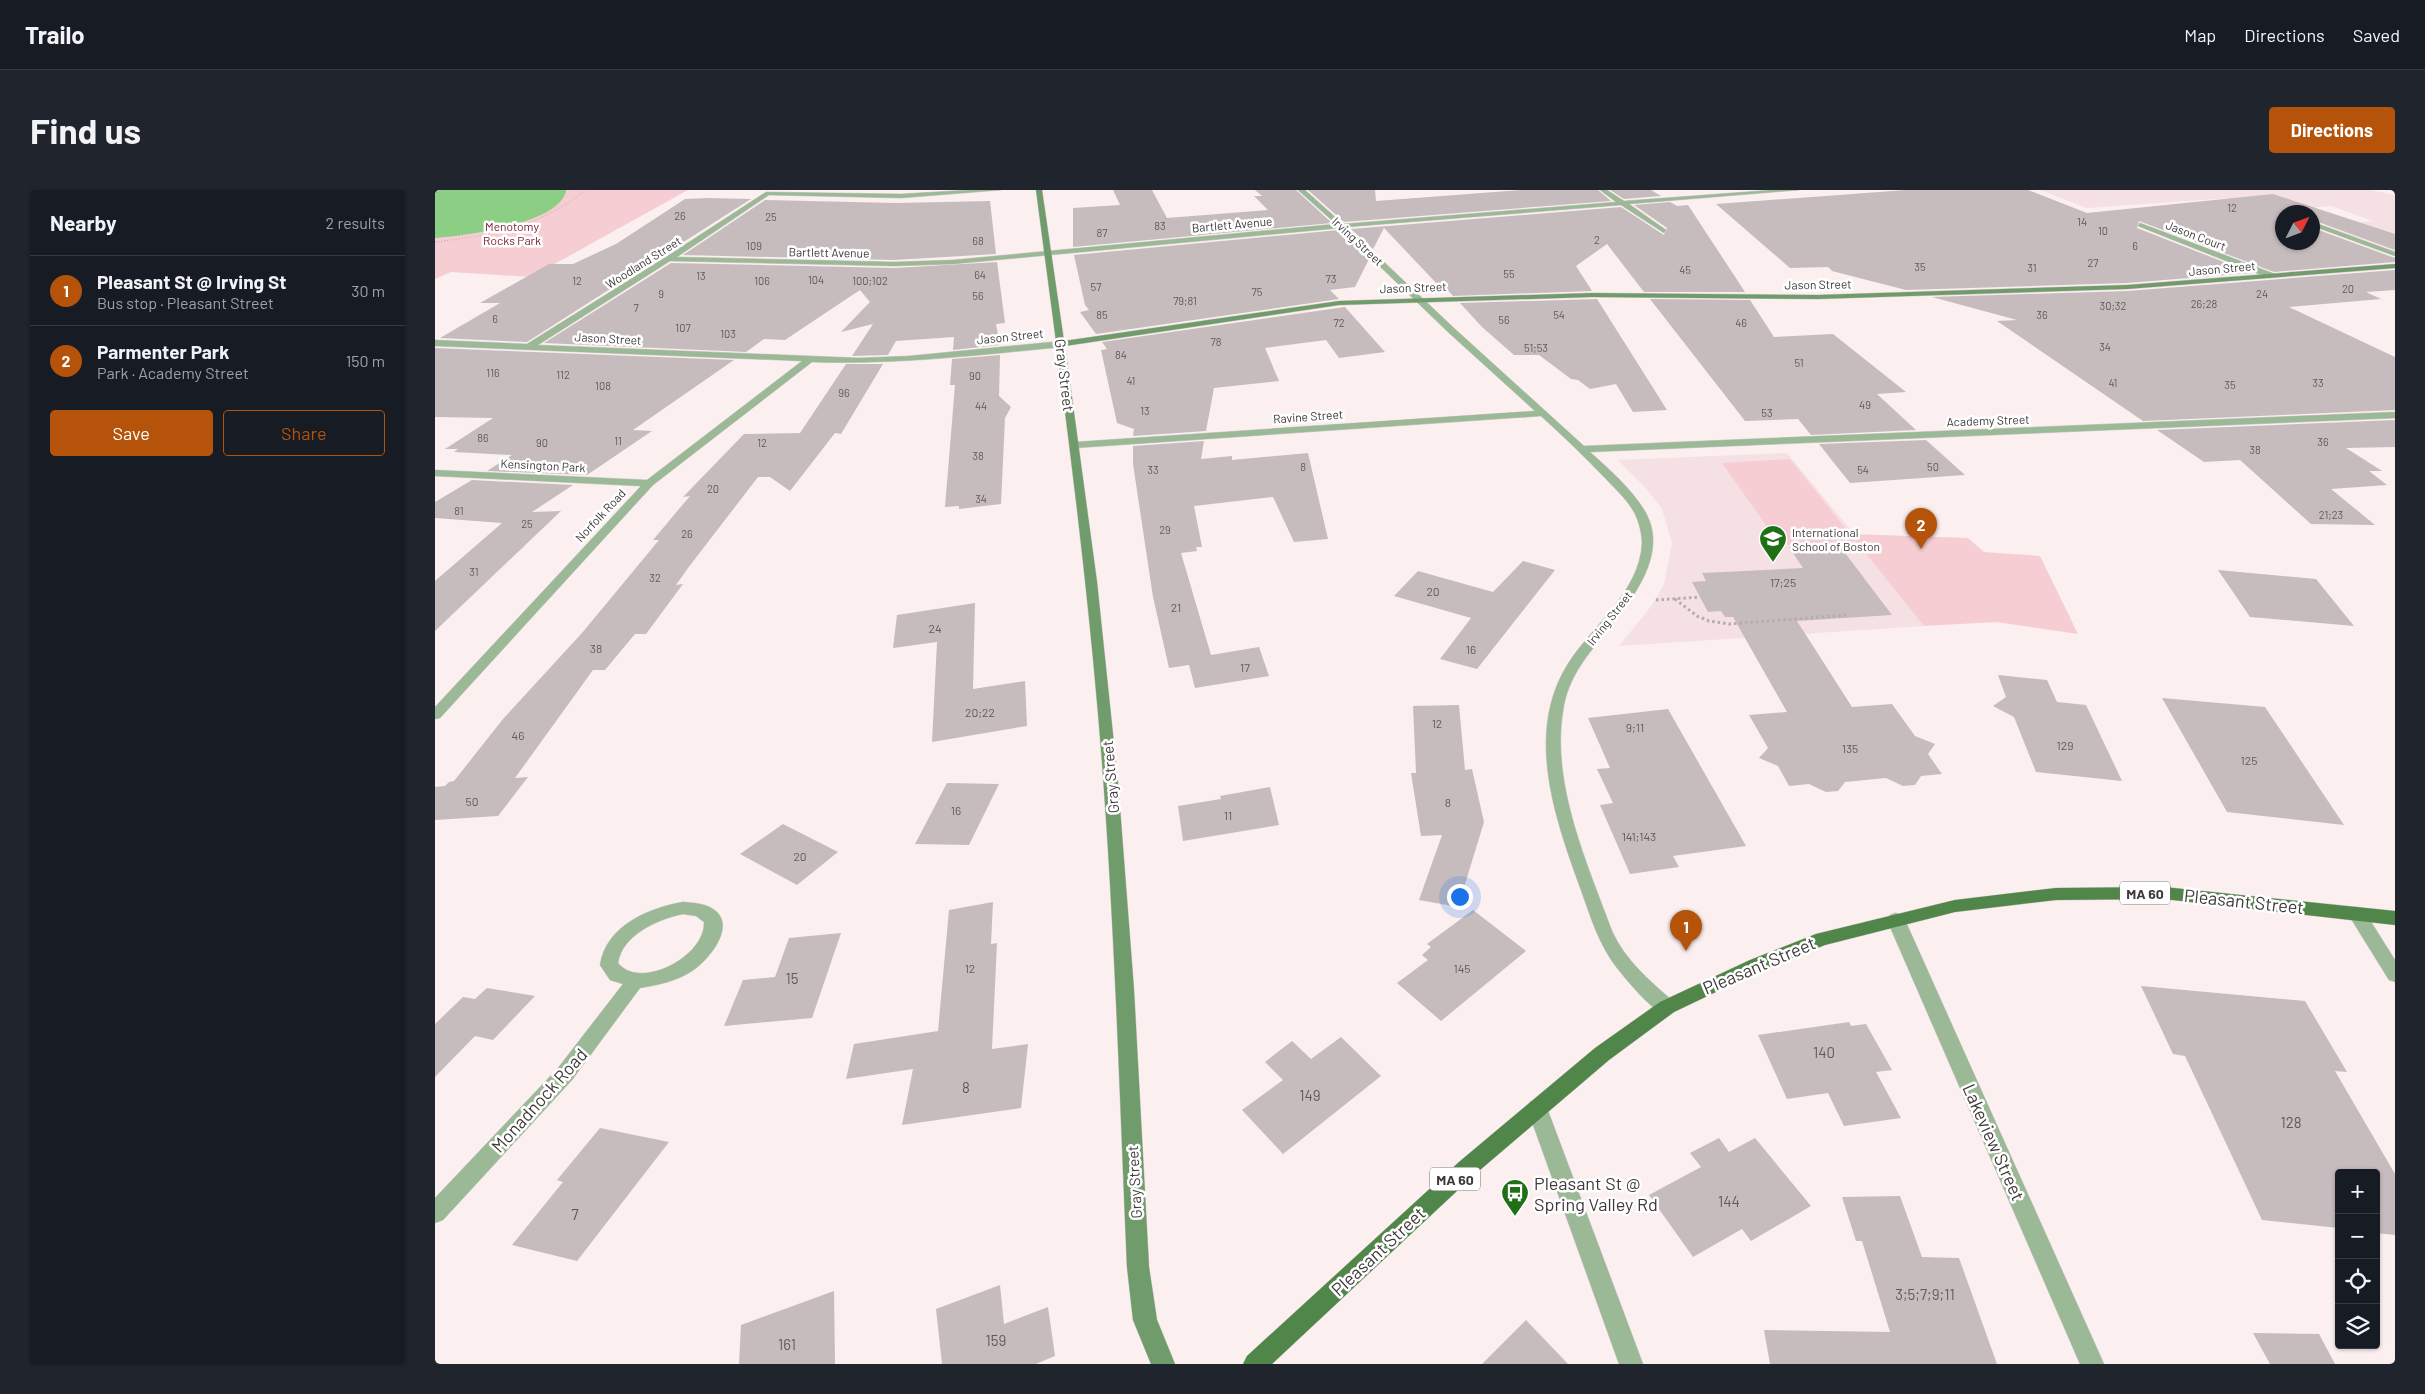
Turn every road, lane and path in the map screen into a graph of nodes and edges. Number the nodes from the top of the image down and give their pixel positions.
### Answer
1 (586, 190) edge
2 (998, 190) edge
3 (1039, 190) edge
4 (1301, 190) edge
5 (1603, 190) edge
6 (1796, 190) edge
7 (1620, 202) junction
8 (1343, 225) junction
9 (2140, 225) dead end
10 (2320, 227) edge
11 (1664, 231) dead end
12 (435, 242) edge
13 (1048, 253) junction
14 (2395, 254) edge
15 (669, 260) junction
16 (2395, 266) edge
17 (2272, 276) junction
18 (1419, 300) junction
19 (435, 343) edge
20 (1062, 344) junction
21 (529, 348) junction
22 (809, 360) junction
23 (1543, 413) junction
24 (2395, 415) edge
25 (1075, 445) junction
26 (1582, 449) junction
27 (435, 473) edge
28 (649, 483) junction
29 (1700, 597) dead end
30 (1675, 599) junction
31 (1625, 600) junction
32 (1847, 615) dead end
33 (435, 715) edge
34 (2357, 914) junction
35 (2395, 918) edge
36 (1896, 920) junction
37 (2395, 975) edge
38 (635, 981) junction
39 (1667, 1007) junction
40 (1537, 1108) junction
41 (435, 1213) edge
42 (1163, 1364) edge
43 (1255, 1364) edge
44 (1631, 1364) edge
45 (2092, 1364) edge

1 - 12 path
2 - 15 street, Woodland Street
3 - 13 street, Gray Street
4 - 8 street, Irving Street
5 - 7 street
6 - 7 street, Bartlett Avenue
7 - 8 street, Bartlett Avenue
7 - 11 street
8 - 13 street, Bartlett Avenue
8 - 18 street, Irving Street
9 - 17 street, Jason Court
10 - 14 street
13 - 15 street, Bartlett Avenue
13 - 20 street, Gray Street
15 - 21 street, Woodland Street
16 - 17 street, Jason Street
17 - 18 street, Jason Street
18 - 20 street, Jason Street
18 - 23 street, Irving Street
19 - 21 street, Jason Street
20 - 22 street, Jason Street
20 - 25 street, Gray Street
21 - 22 street, Jason Street
22 - 28 street, Norfolk Road
23 - 25 street, Ravine Street
23 - 26 street, Irving Street
24 - 26 street, Academy Street
25 - 42 street, Gray Street
26 - 31 street, Irving Street
27 - 28 street, Kensington Park
28 - 33 street, Norfolk Road
29 - 30 path
30 - 31 path
30 - 32 path
31 - 39 street, Irving Street
34 - 35 main road, Pleasant Street / MA 60
34 - 36 main road, Pleasant Street / MA 60
34 - 37 street
36 - 39 main road, Pleasant Street / MA 60
36 - 45 street, Lakeview Street
38 - 38 street
38 - 41 street, Monadnock Road
39 - 40 main road, Pleasant Street / MA 60
40 - 43 main road, Pleasant Street / MA 60
40 - 44 street

